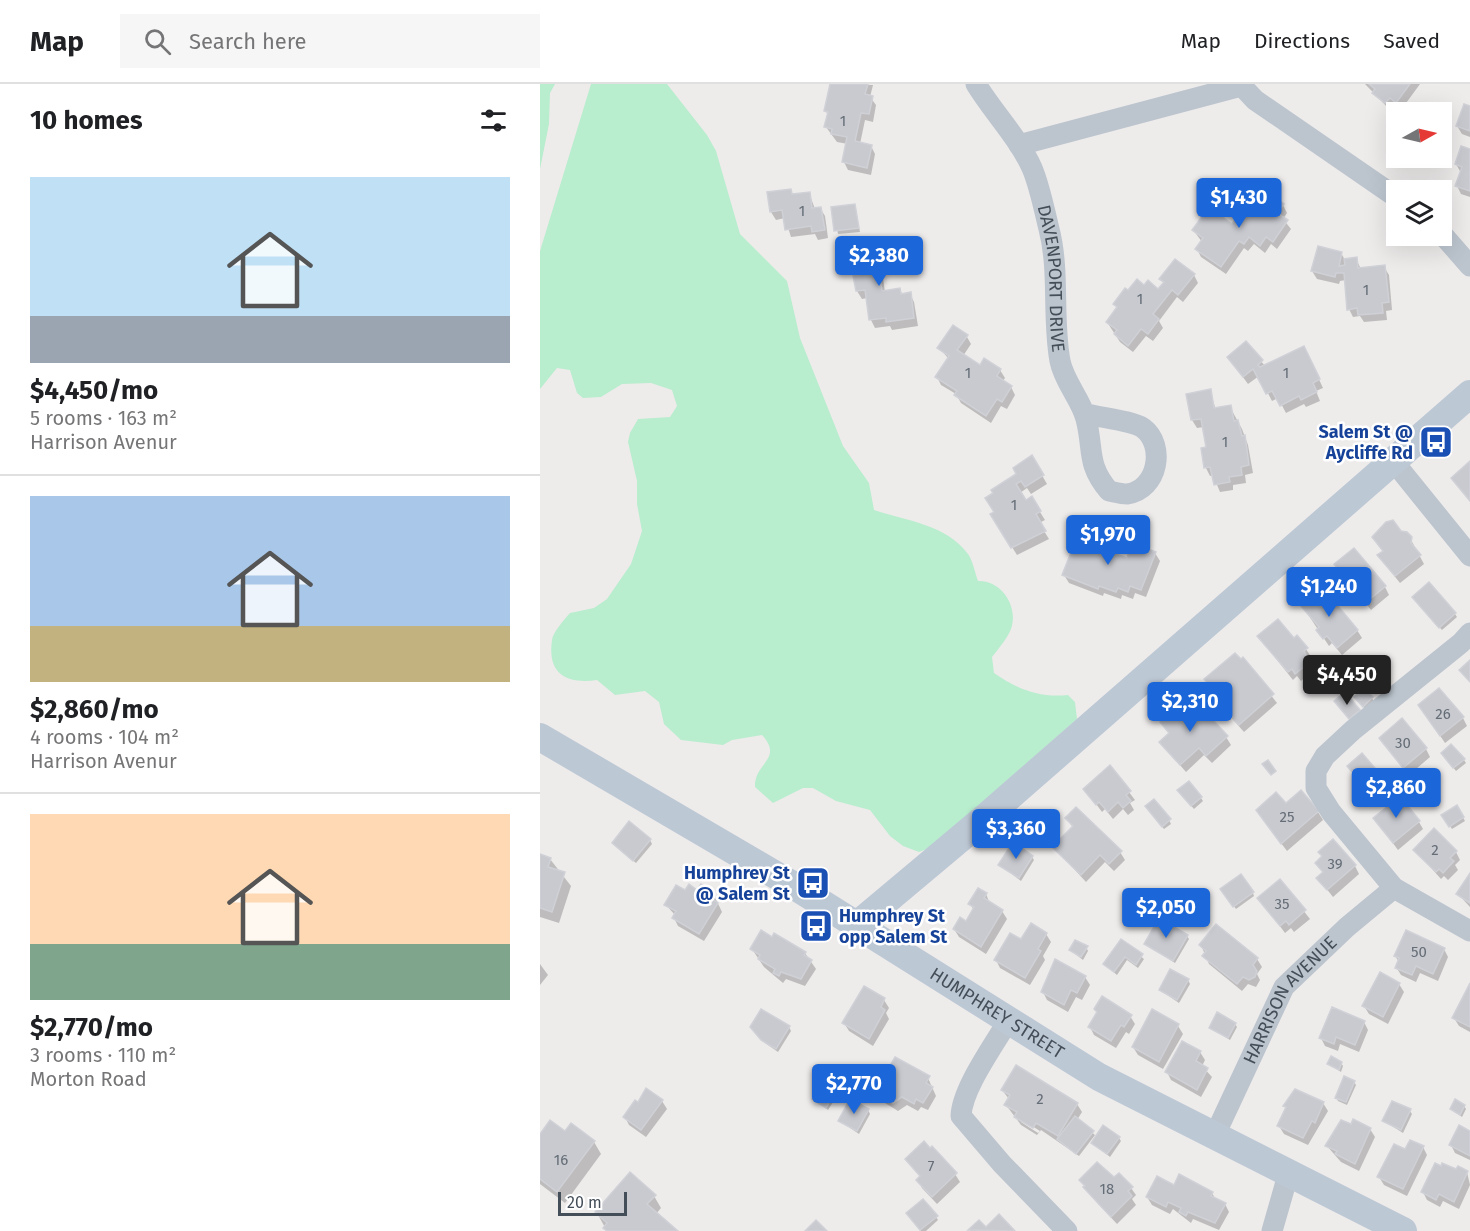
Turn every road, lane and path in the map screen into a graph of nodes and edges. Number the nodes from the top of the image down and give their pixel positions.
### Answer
1 (976, 84) edge
2 (1241, 85) edge
3 (1018, 145) junction
4 (1386, 190) edge
5 (1452, 245) edge
6 (1470, 266) edge
7 (1470, 394) edge
8 (1084, 413) dead end
9 (1394, 462) junction
10 (1470, 555) edge
11 (1470, 633) edge
12 (540, 737) edge
13 (1394, 888) junction
14 (856, 925) junction
15 (1470, 931) edge
16 (1009, 1018) junction
17 (1214, 1137) junction
18 (1288, 1175) junction
19 (1067, 1231) edge
20 (1272, 1231) edge
21 (1403, 1231) edge

1 - 3 street, DAVENPORT DRIVE
2 - 3 street
2 - 4 street
3 - 8 street, DAVENPORT DRIVE
5 - 6 street
7 - 9 main road
9 - 10 street
9 - 14 main road
11 - 13 street
12 - 14 main road, HUMPHREY STREET
13 - 15 street
13 - 17 street, HARRISON AVENUE
14 - 16 main road, HUMPHREY STREET
16 - 17 main road, HUMPHREY STREET
16 - 19 street
17 - 18 main road, HUMPHREY STREET
18 - 20 street
18 - 21 main road, HUMPHREY STREET

